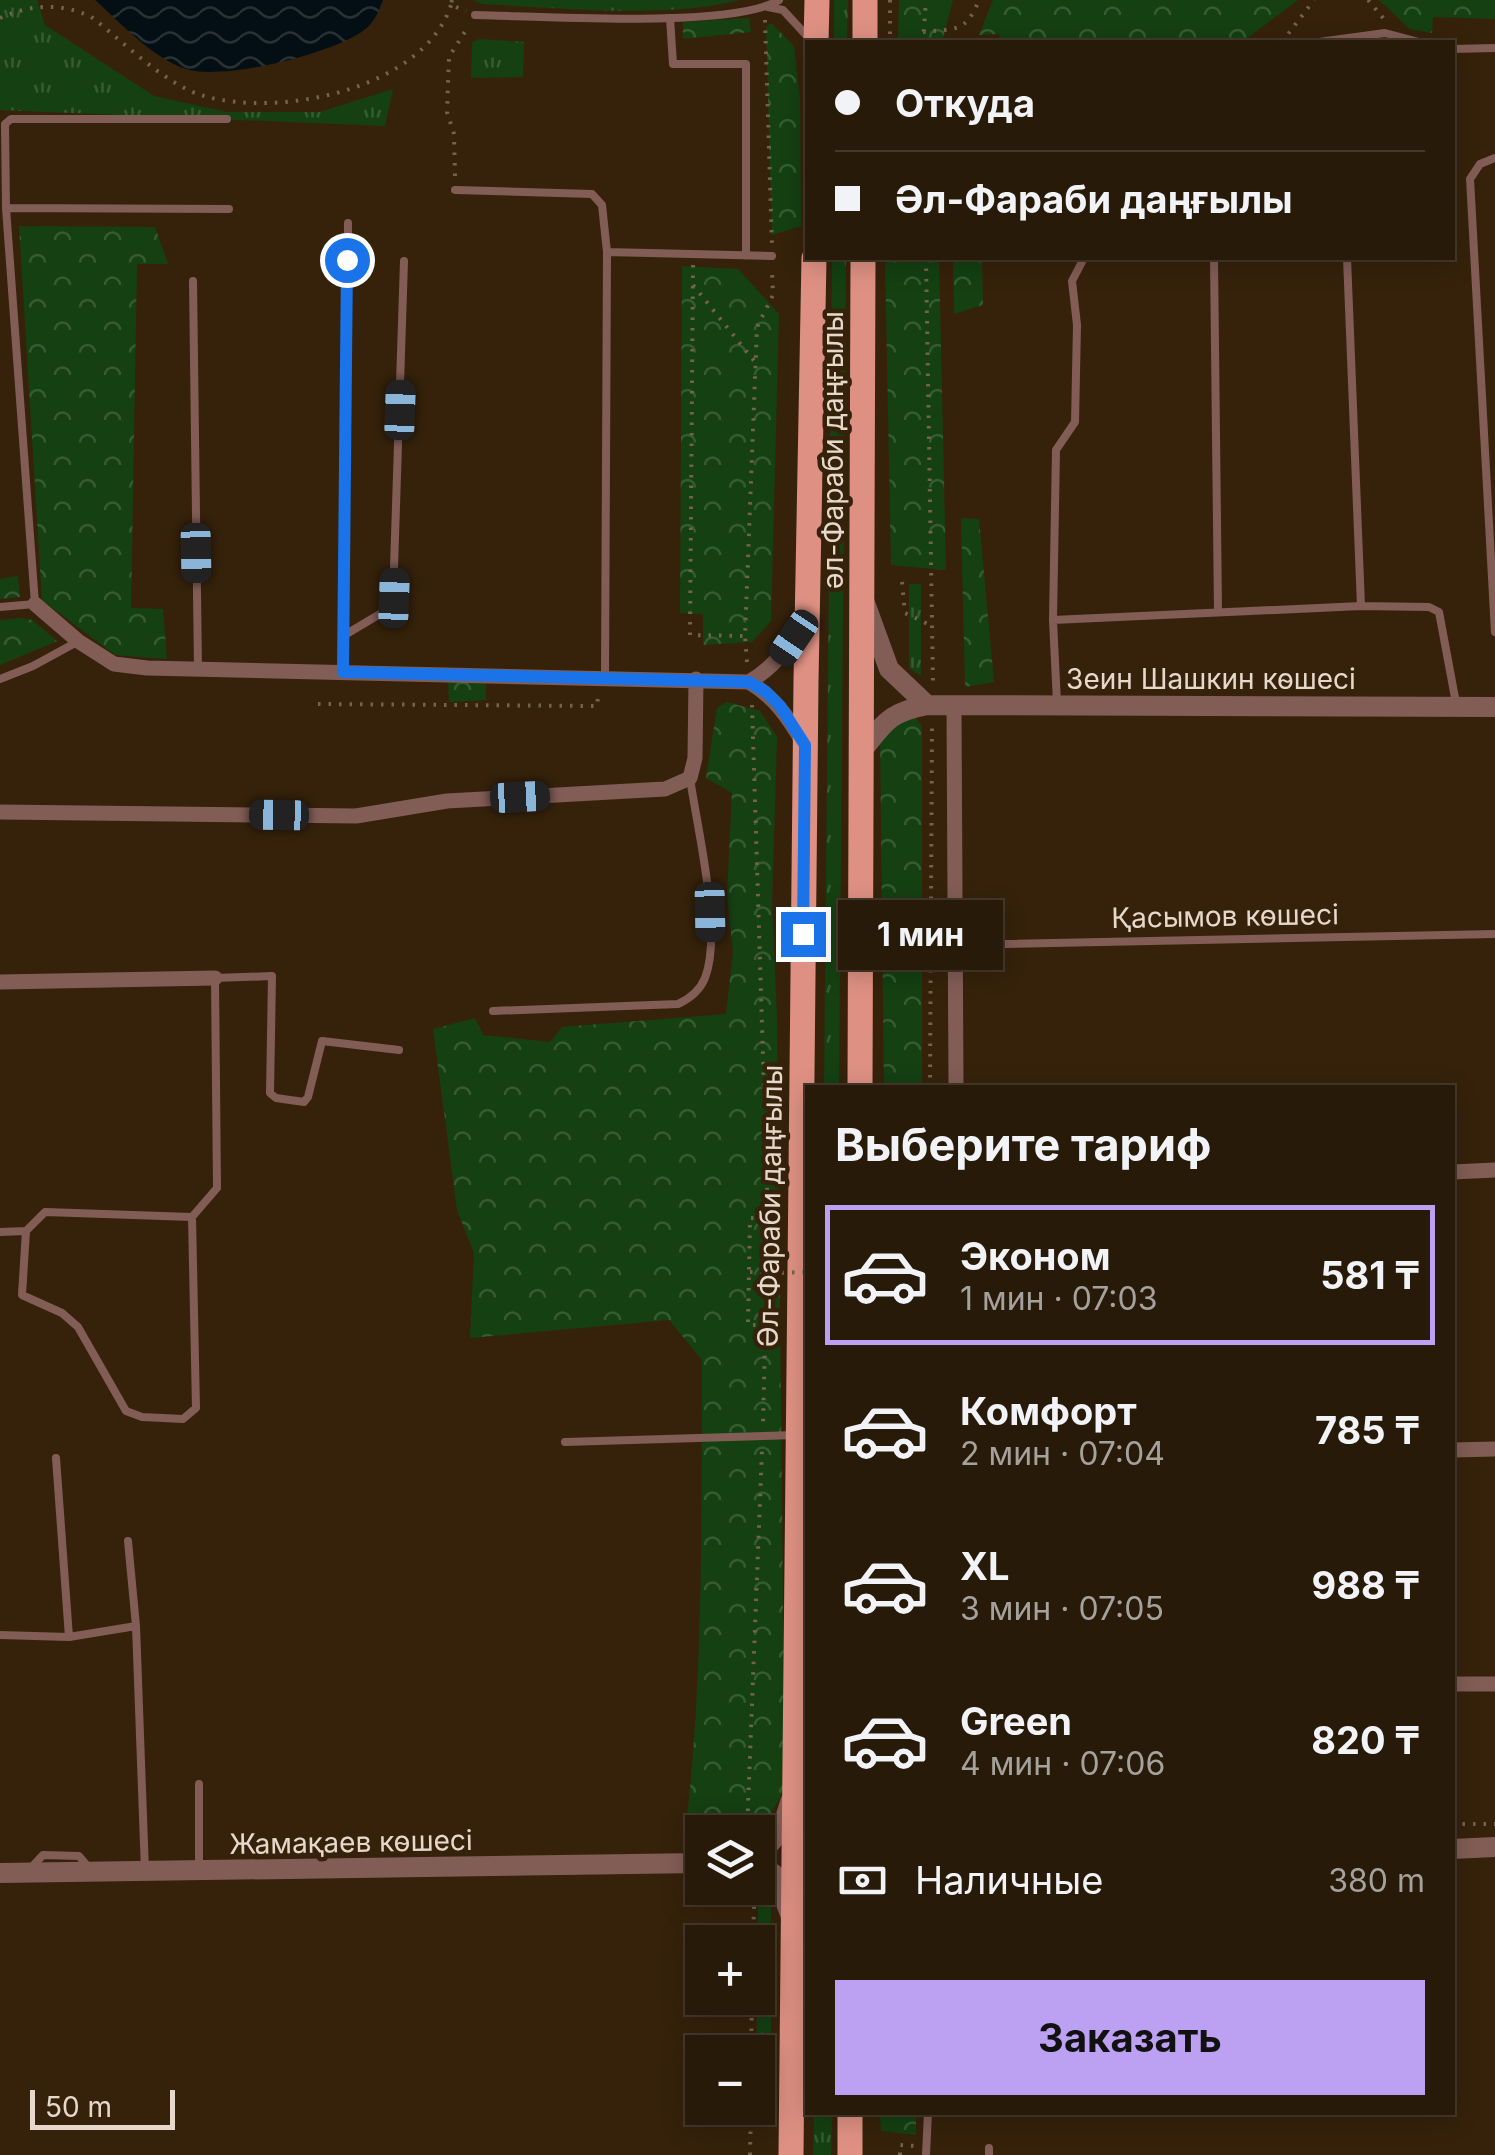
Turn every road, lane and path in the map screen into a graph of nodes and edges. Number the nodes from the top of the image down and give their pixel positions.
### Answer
1 (779, 0) edge
2 (817, 0) edge
3 (865, 0) edge
4 (890, 0) edge
5 (926, 0) edge
6 (979, 0) edge
7 (1314, 0) edge
8 (452, 5) dead end
9 (764, 11) junction
10 (476, 15) joint
11 (0, 18) edge
12 (670, 18) junction
13 (923, 32) junction
14 (813, 40) edge
15 (815, 40) edge
16 (865, 40) edge
17 (890, 40) edge
18 (923, 40) edge
19 (1284, 40) edge
20 (1334, 40) edge
21 (1411, 40) edge
22 (1455, 48) edge
23 (1495, 48) edge
24 (226, 119) dead end
25 (1495, 158) edge
26 (455, 190) joint
27 (6, 208) junction
28 (229, 209) dead end
29 (348, 223) dead end
30 (607, 252) junction
31 (693, 255) junction
32 (746, 256) junction
33 (772, 256) junction
34 (814, 260) edge
35 (863, 260) edge
36 (926, 260) edge
37 (1083, 260) edge
38 (1214, 260) edge
39 (1347, 260) edge
40 (404, 261) dead end
41 (193, 281) dead end
42 (693, 285) junction
43 (756, 362) junction
44 (902, 582) dead end
45 (863, 596) junction
46 (35, 604) junction
47 (1361, 606) junction
48 (0, 607) edge
49 (807, 608) junction
50 (1218, 612) junction
51 (1052, 620) junction
52 (932, 626) junction
53 (1495, 632) edge
54 (343, 636) junction
55 (745, 636) junction
56 (78, 641) junction
57 (198, 670) junction
58 (343, 672) junction
59 (748, 673) junction
60 (0, 678) edge
61 (602, 678) junction
62 (696, 680) junction
63 (752, 702) dead end
64 (931, 703) junction
65 (318, 704) dead end
66 (954, 706) junction
67 (1058, 706) junction
68 (1495, 707) edge
69 (1457, 708) junction
70 (805, 745) junction
71 (860, 753) junction
72 (690, 778) junction
73 (0, 812) edge
74 (1495, 934) edge
75 (957, 945) junction
76 (215, 978) junction
77 (0, 982) edge
78 (493, 1011) dead end
79 (399, 1050) dead end
80 (860, 1085) edge
81 (930, 1085) edge
82 (956, 1085) edge
83 (1495, 1170) edge
84 (1455, 1172) edge
85 (192, 1217) junction
86 (768, 1218) junction
87 (26, 1231) junction
88 (0, 1232) edge
89 (750, 1272) junction
90 (805, 1272) edge
91 (769, 1273) junction
92 (766, 1325) junction
93 (798, 1435) junction
94 (762, 1437) junction
95 (565, 1442) dead end
96 (1495, 1449) edge
97 (1455, 1450) edge
98 (56, 1458) dead end
99 (128, 1541) dead end
100 (136, 1626) junction
101 (0, 1635) edge
102 (68, 1637) junction
103 (1455, 1684) edge
104 (1495, 1684) edge
105 (199, 1784) dead end
106 (795, 1786) junction
107 (748, 1815) edge
108 (1455, 1824) edge
109 (1495, 1824) edge
110 (775, 1838) edge
111 (1495, 1847) edge
112 (1455, 1848) edge
113 (685, 1862) edge
114 (144, 1871) junction
115 (199, 1871) junction
116 (0, 1873) edge
117 (775, 1878) edge
118 (793, 1924) junction
119 (850, 2115) edge
120 (928, 2115) edge
121 (751, 2125) edge
122 (916, 2146) dead end
123 (750, 2155) edge
124 (791, 2155) edge
125 (850, 2155) edge
126 (900, 2155) edge
127 (926, 2155) edge

1 - 9 lane
2 - 15 main road
3 - 16 main road
4 - 17 path
5 - 13 path
6 - 13 path
7 - 19 path
8 - 11 path
9 - 12 lane
9 - 14 lane
9 - 33 path
10 - 12 lane
10 - 26 path
12 - 32 lane
13 - 18 path
20 - 21 lane
22 - 23 lane
24 - 27 lane
25 - 53 lane
26 - 30 lane
27 - 28 lane
27 - 46 lane
29 - 54 lane
30 - 31 lane
30 - 61 lane
31 - 32 lane
31 - 42 path
32 - 33 lane
33 - 43 path
34 - 49 main road, Әл-Фараби даңғылы
35 - 45 main road, әл-Фараби даңғылы
36 - 52 path
37 - 51 lane
38 - 50 lane
39 - 47 lane
40 - 54 lane
41 - 57 lane
42 - 43 path
42 - 55 path
43 - 55 path
44 - 52 path
45 - 64 street
45 - 71 main road, әл-Фараби даңғылы
46 - 48 lane
46 - 56 street
47 - 50 lane
47 - 69 lane
49 - 59 street
49 - 70 main road, Әл-Фараби даңғылы
50 - 51 lane
51 - 67 lane
52 - 64 path
54 - 58 lane
55 - 59 path
56 - 57 street
56 - 60 lane
57 - 58 street
58 - 61 street
59 - 62 street
59 - 70 street
61 - 62 street
61 - 65 path
62 - 72 street
63 - 86 path
64 - 66 street, Зеин Шашкин көшесі
64 - 71 street, Зеин Шашкин көшесі
64 - 81 path
66 - 67 street, Зеин Шашкин көшесі
66 - 75 street
67 - 69 street, Зеин Шашкин көшесі
68 - 69 street, Зеин Шашкин көшесі
70 - 93 main road, Әл-Фараби даңғылы
71 - 80 main road
72 - 73 street
72 - 78 lane
74 - 75 lane, Қасымов көшесі
75 - 82 street
76 - 77 street
76 - 79 lane
76 - 85 lane
83 - 84 street
85 - 87 lane
85 - 87 lane
86 - 89 path
86 - 91 path
87 - 88 lane
89 - 91 path
89 - 92 path
90 - 91 path, bridge
91 - 92 path
92 - 94 path
93 - 94 lane
93 - 106 main road, Әл-Фараби даңғылы
94 - 95 lane
94 - 107 path
96 - 97 street
98 - 102 lane
99 - 100 lane
100 - 102 lane
100 - 114 lane
101 - 102 lane
103 - 104 street
105 - 115 lane
106 - 110 street
106 - 118 main road, Әл-Фараби даңғылы
108 - 109 path
111 - 112 street
113 - 115 street, Жамақаев көшесі
114 - 115 street, Жамақаев көшесі
114 - 116 street, Жамақаев көшесі
117 - 118 street
118 - 124 main road, Әл-Фараби даңғылы
119 - 125 main road
120 - 127 lane
121 - 123 path
122 - 126 path

